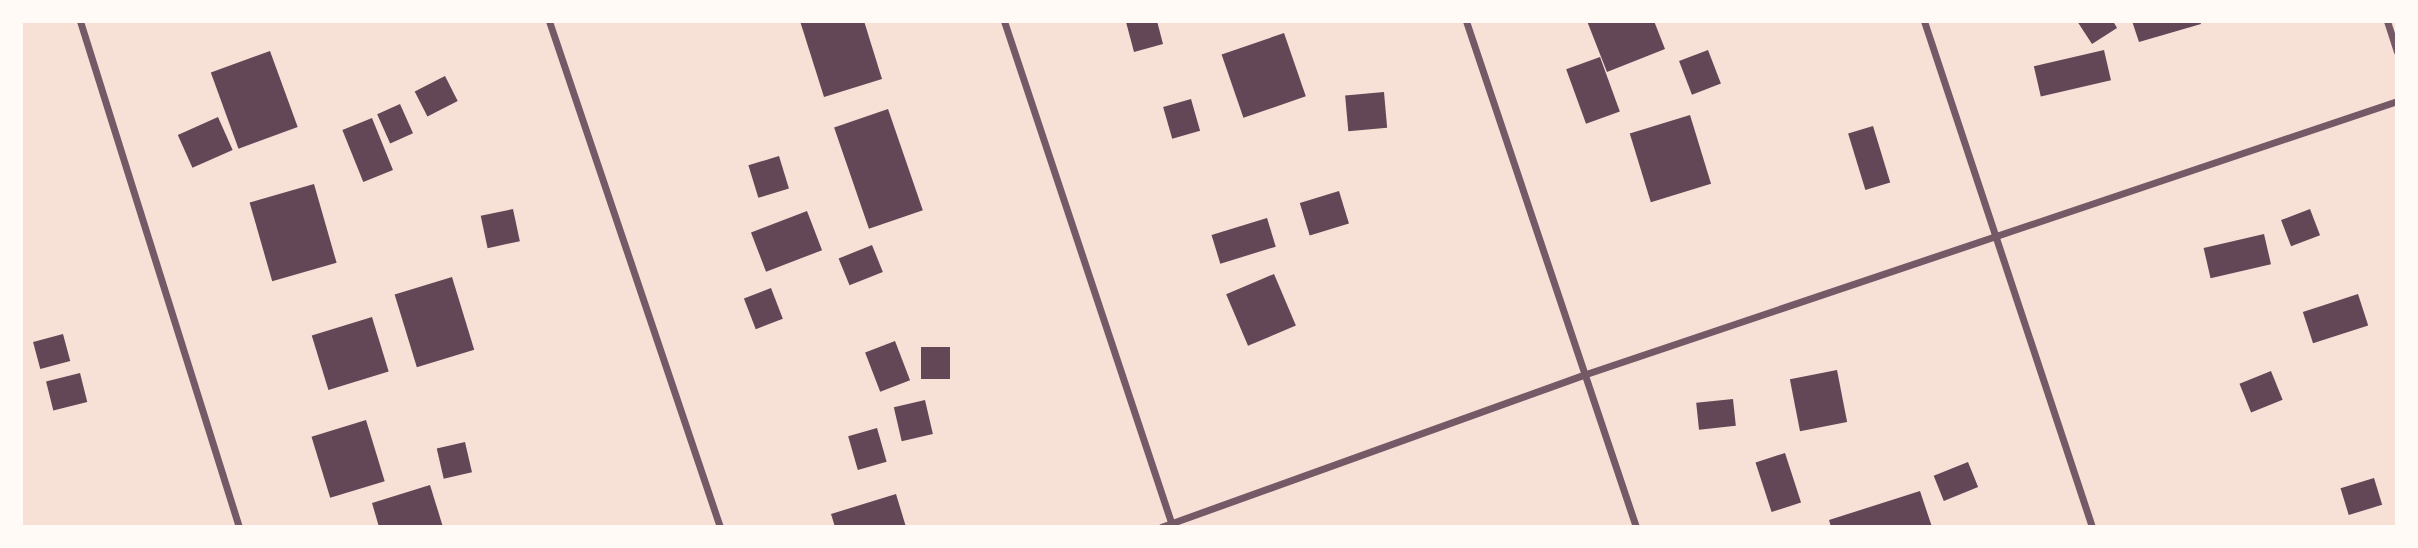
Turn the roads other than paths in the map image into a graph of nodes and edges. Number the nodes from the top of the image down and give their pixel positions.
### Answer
1 (80, 21) edge
2 (549, 21) edge
3 (1004, 21) edge
4 (1466, 21) edge
5 (1924, 21) edge
6 (2386, 21) edge
7 (2397, 51) edge
8 (2397, 101) edge
9 (1996, 236) junction
10 (1586, 374) junction
11 (1172, 525) edge
12 (239, 527) edge
13 (720, 527) edge
14 (1161, 527) edge
15 (1636, 527) edge
16 (2092, 527) edge

1 - 12 street
2 - 13 street
3 - 11 street
4 - 10 street
5 - 9 street
6 - 7 street
8 - 9 street
9 - 10 street
9 - 16 street
10 - 11 street
10 - 15 street
11 - 14 street

